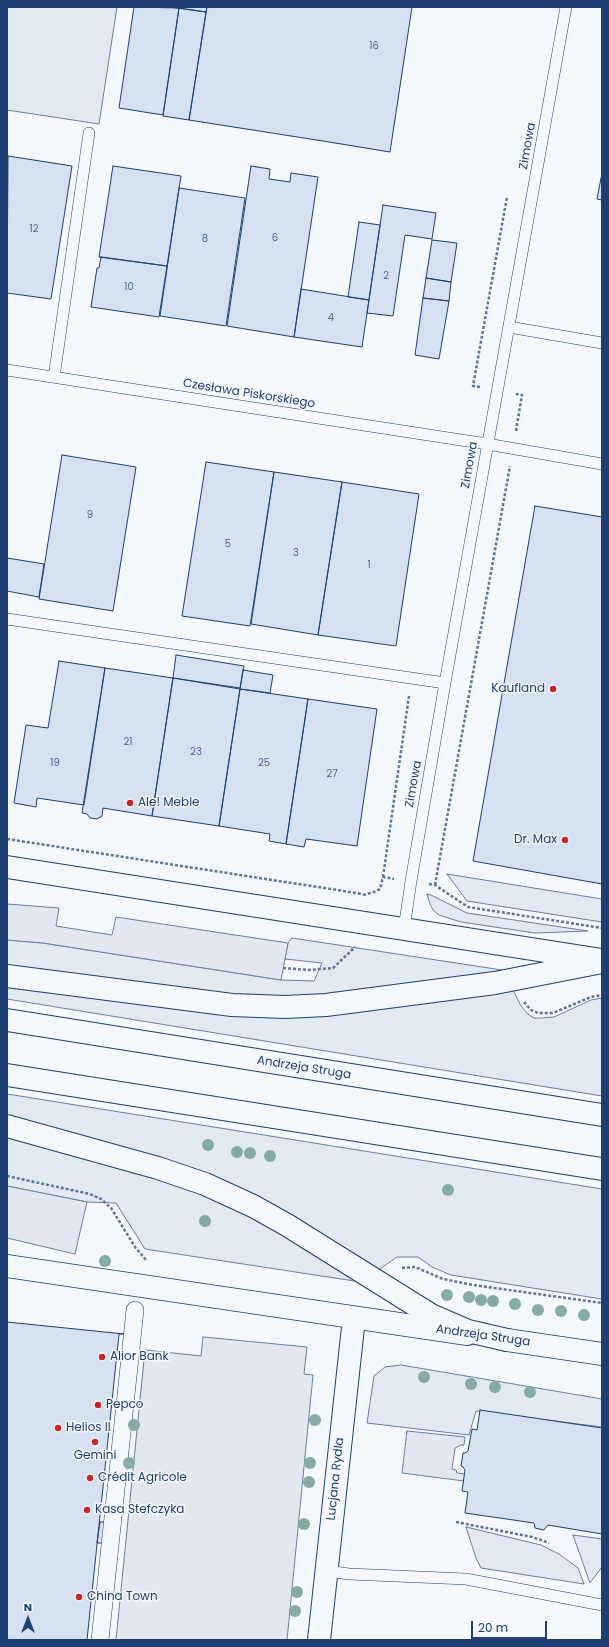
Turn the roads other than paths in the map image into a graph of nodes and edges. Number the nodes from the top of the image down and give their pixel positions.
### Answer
1 (566, 7) edge
2 (89, 132) dead end
3 (509, 327) junction
4 (602, 343) edge
5 (7, 370) edge
6 (54, 377) junction
7 (487, 444) junction
8 (602, 464) edge
9 (7, 619) edge
10 (445, 683) junction
11 (7, 867) edge
12 (404, 929) junction
13 (602, 961) edge
14 (7, 976) edge
15 (7, 1020) edge
16 (7, 1075) edge
17 (602, 1115) edge
18 (7, 1126) edge
19 (602, 1169) edge
20 (7, 1266) edge
21 (135, 1310) dead end
22 (354, 1318) junction
23 (507, 1340) junction
24 (602, 1354) edge
25 (327, 1571) junction
26 (602, 1604) edge
27 (100, 1640) edge
28 (319, 1640) edge

1 - 3 lane, Zimowa
2 - 6 lane
3 - 4 lane
3 - 7 lane, Zimowa
5 - 6 lane, Czesława Piskorskiego
6 - 7 lane, Czesława Piskorskiego
7 - 8 lane, Czesława Piskorskiego
7 - 10 lane, Zimowa
9 - 10 lane
10 - 12 lane, Zimowa
11 - 12 main road
12 - 13 main road
13 - 14 main road
15 - 17 main road, Andrzeja Struga
16 - 19 main road
18 - 23 main road
20 - 22 main road, Andrzeja Struga
21 - 27 street
22 - 23 main road, Andrzeja Struga
22 - 25 main road, Lucjana Rydla
23 - 24 main road, Andrzeja Struga
25 - 26 lane
25 - 28 main road, Lucjana Rydla

